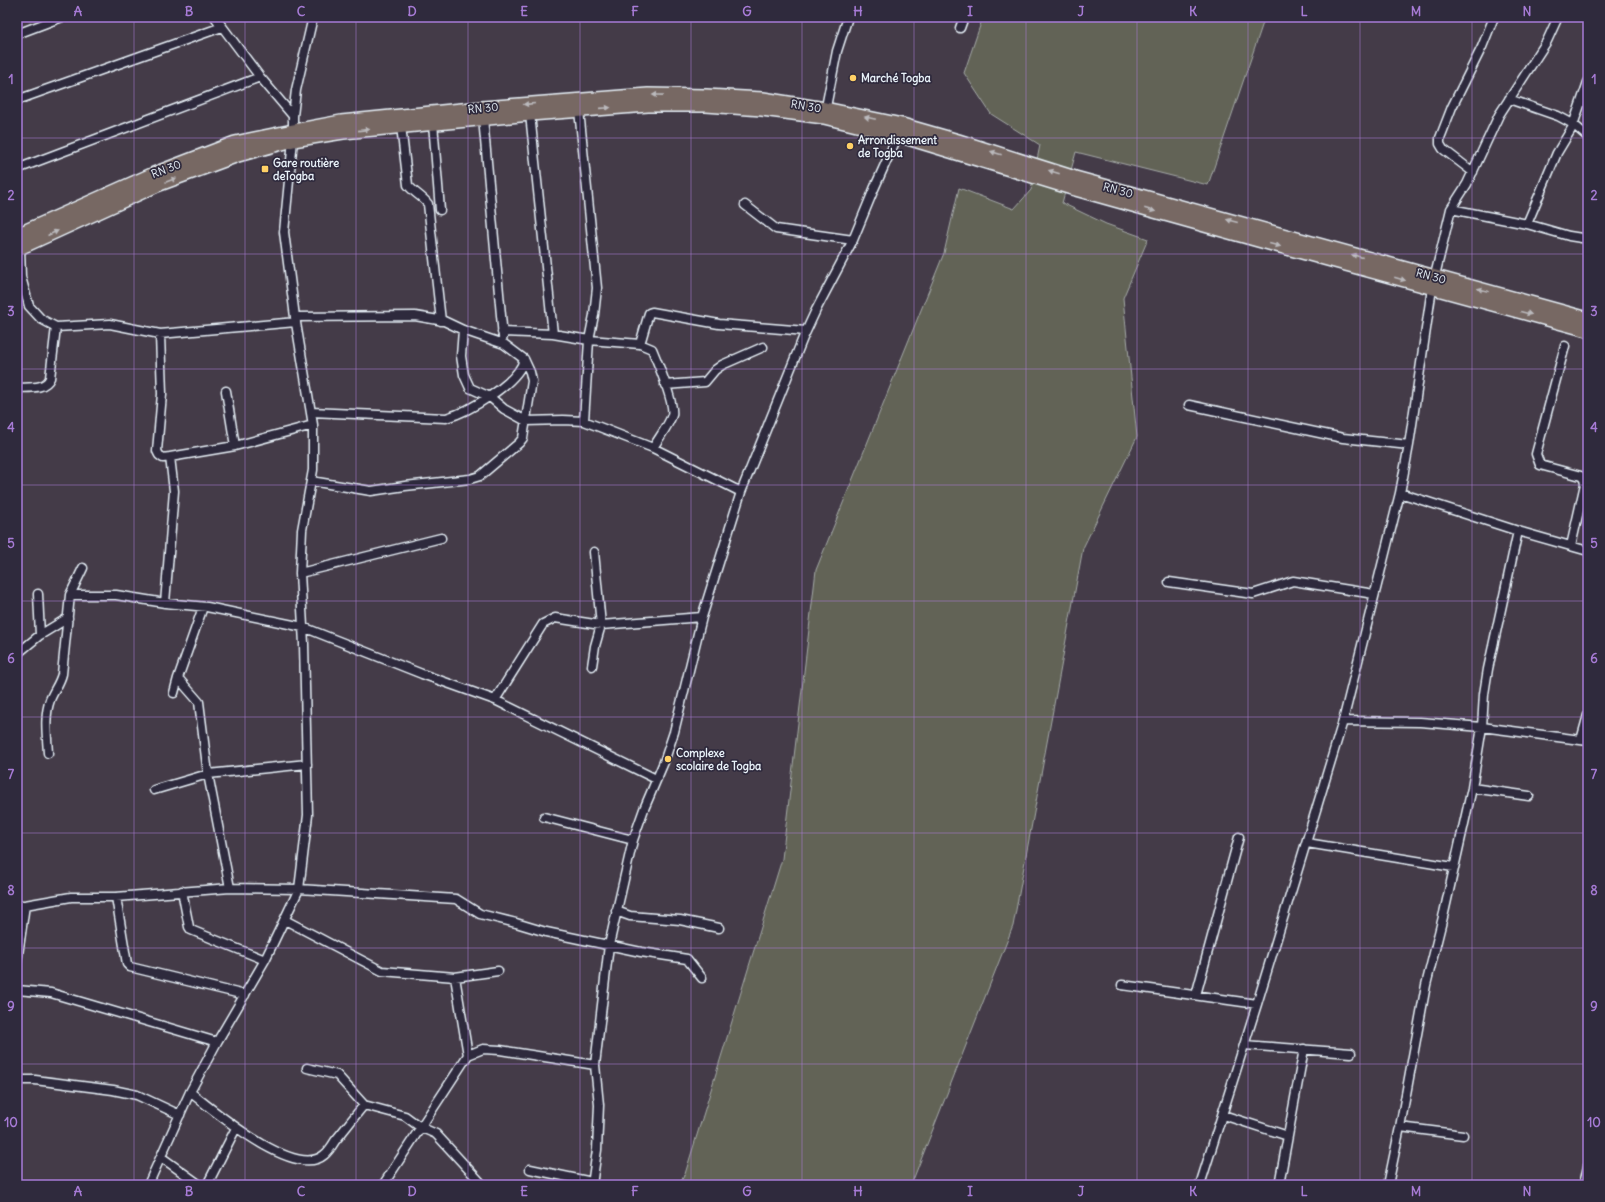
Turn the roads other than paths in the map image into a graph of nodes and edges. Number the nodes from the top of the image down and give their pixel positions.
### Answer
1 (62, 17) edge
2 (215, 17) edge
3 (314, 17) edge
4 (848, 17) edge
5 (964, 17) edge
6 (1494, 17) edge
7 (1558, 17) edge
8 (222, 27) junction
9 (960, 28) dead end
10 (17, 34) edge
11 (260, 77) junction
12 (1588, 82) edge
13 (1509, 99) junction
14 (17, 100) edge
15 (580, 110) junction
16 (824, 113) junction
17 (530, 114) junction
18 (293, 116) junction
19 (483, 118) junction
20 (433, 123) junction
21 (1573, 124) junction
22 (401, 126) junction
23 (898, 135) junction
24 (293, 136) junction
25 (1588, 137) edge
26 (17, 169) edge
27 (1031, 170) junction
28 (1473, 172) junction
29 (744, 205) dead end
30 (440, 210) dead end
31 (1451, 210) junction
32 (1527, 224) junction
33 (1588, 239) edge
34 (853, 240) junction
35 (18, 244) edge
36 (1433, 283) junction
37 (1588, 319) edge
38 (296, 320) junction
39 (441, 321) junction
40 (56, 327) junction
41 (463, 330) junction
42 (1588, 330) edge
43 (806, 331) junction
44 (502, 332) junction
45 (160, 334) junction
46 (553, 334) junction
47 (589, 340) junction
48 (504, 344) junction
49 (640, 344) junction
50 (1565, 346) dead end
51 (764, 347) dead end
52 (524, 360) junction
53 (665, 385) junction
54 (17, 388) edge
55 (226, 391) dead end
56 (490, 397) junction
57 (1189, 406) dead end
58 (311, 412) junction
59 (526, 421) junction
60 (584, 421) junction
61 (313, 426) junction
62 (1409, 445) junction
63 (235, 446) junction
64 (653, 448) junction
65 (170, 457) junction
66 (311, 481) junction
67 (741, 492) junction
68 (1400, 493) junction
69 (1518, 531) junction
70 (442, 538) dead end
71 (1570, 546) junction
72 (1588, 551) edge
73 (594, 552) dead end
74 (83, 568) dead end
75 (300, 574) junction
76 (1169, 582) dead end
77 (38, 594) dead end
78 (1374, 594) junction
79 (70, 595) junction
80 (165, 603) junction
81 (203, 607) junction
82 (68, 618) junction
83 (702, 618) junction
84 (601, 625) junction
85 (303, 627) junction
86 (40, 635) junction
87 (17, 654) edge
88 (592, 666) dead end
89 (178, 678) junction
90 (174, 693) dead end
91 (496, 700) junction
92 (1588, 715) edge
93 (1343, 721) junction
94 (1482, 727) junction
95 (1585, 740) edge
96 (48, 753) dead end
97 (307, 764) junction
98 (208, 774) junction
99 (656, 779) junction
100 (1472, 788) junction
101 (154, 790) dead end
102 (1529, 796) dead end
103 (544, 817) dead end
104 (1239, 836) dead end
105 (633, 840) junction
106 (1307, 843) junction
107 (1453, 867) junction
108 (230, 888) junction
109 (299, 889) junction
110 (182, 891) junction
111 (116, 897) junction
112 (21, 905) edge
113 (616, 911) junction
114 (285, 920) junction
115 (719, 928) dead end
116 (609, 945) junction
117 (265, 960) junction
118 (17, 962) edge
119 (498, 971) dead end
120 (455, 977) junction
121 (702, 978) dead end
122 (1122, 985) dead end
123 (17, 990) edge
124 (245, 995) junction
125 (1196, 995) junction
126 (1257, 1004) junction
127 (217, 1042) junction
128 (1244, 1045) junction
129 (1304, 1050) junction
130 (1351, 1053) dead end
131 (468, 1056) junction
132 (595, 1065) junction
133 (307, 1068) dead end
134 (17, 1080) edge
135 (190, 1092) junction
136 (364, 1105) junction
137 (180, 1115) junction
138 (1223, 1115) junction
139 (1400, 1126) junction
140 (420, 1127) junction
141 (236, 1128) junction
142 (1464, 1135) dead end
143 (1288, 1136) junction
144 (161, 1157) junction
145 (1588, 1166) edge
146 (530, 1169) dead end
147 (592, 1184) edge
148 (148, 1185) edge
149 (200, 1185) edge
150 (207, 1185) edge
151 (383, 1185) edge
152 (483, 1185) edge
153 (1200, 1185) edge
154 (1280, 1185) edge
155 (1388, 1185) edge
156 (1584, 1185) edge

1 - 10 street
2 - 8 street
3 - 18 street
4 - 16 street
5 - 9 street
6 - 28 street
7 - 13 street
8 - 11 street
8 - 14 street
11 - 18 street
11 - 26 street
12 - 21 street
13 - 21 street
13 - 28 street
15 -> 16 main road, RN 30
15 - 17 main road, RN 30
15 - 47 street
16 - 23 main road, RN 30
16 -> 24 main road, RN 30 / RN 30
27 -> 16 main road, RN 30 / RN 30
17 - 19 main road, RN 30
17 - 46 street
18 - 24 street
19 - 20 main road, RN 30
19 - 44 street
20 - 22 main road, RN 30
20 - 30 street
21 - 25 street
21 - 32 street
24 -> 22 main road, RN 30
22 - 39 street
23 - 27 main road, RN 30
23 - 34 street
24 - 35 main road, RN 30
24 - 38 street
27 - 36 main road, RN 30 / RN 30
28 - 31 street
29 - 34 street
31 - 32 street
31 - 36 street
32 - 33 street
34 - 43 street
35 - 40 street
37 -> 36 main road, RN 30 / RN 30
36 -> 42 main road, RN 30
36 - 62 street
38 - 39 street
38 - 45 street
38 - 58 street
39 - 41 street
40 - 45 street
40 - 54 street
41 - 48 street
41 - 56 street
43 - 49 street
43 - 67 street
44 - 46 street
44 - 48 street
45 - 65 street
46 - 47 street
47 - 49 street
47 - 60 street
48 - 52 street
49 - 53 street
50 - 71 street
51 - 53 street
52 - 56 street
52 - 59 street
53 - 64 street
55 - 63 street
56 - 58 street
56 - 59 street
57 - 62 street
58 - 61 street
59 - 60 street
59 - 66 street
60 - 64 street
61 - 63 street
61 - 66 street
62 - 68 street
63 - 65 street
64 - 67 street
65 - 80 street
66 - 75 street
67 - 83 street
68 - 69 street
68 - 78 street
69 - 71 street
69 - 94 street
70 - 75 street
71 - 72 street
73 - 84 street
74 - 79 street
75 - 85 street
76 - 78 street
77 - 86 street
78 - 93 street
79 - 80 street
79 - 82 street
80 - 81 street
81 - 85 street
81 - 89 street
82 - 86 street
82 - 96 street
83 - 84 street
83 - 99 street
84 - 88 street
84 - 91 street
85 - 91 street
85 - 97 street
86 - 87 street
89 - 90 street
89 - 98 street
91 - 99 street
92 - 95 street
93 - 94 street
93 - 106 street
94 - 95 street
94 - 100 street
97 - 98 street
97 - 109 street
98 - 101 street
98 - 108 street
99 - 105 street
100 - 102 street
100 - 107 street
103 - 105 street
104 - 125 street
105 - 113 street
106 - 107 street
106 - 126 street
107 - 139 street
108 - 109 street
108 - 110 street
109 - 114 street
109 - 116 street
110 - 111 street
110 - 117 street
111 - 112 street
111 - 124 street
112 - 118 street
113 - 115 street
113 - 116 street
114 - 117 street
114 - 120 street
116 - 121 street
116 - 132 street
117 - 124 street
119 - 120 street
120 - 131 street
122 - 125 street
123 - 127 street
124 - 127 street
125 - 126 street
126 - 128 street
127 - 135 street
128 - 129 street
128 - 138 street
129 - 130 street
129 - 143 street
131 - 132 street
131 - 140 street
132 - 147 street
133 - 136 street
134 - 137 street
135 - 137 street
135 - 141 street
136 - 140 street
136 - 141 street
137 - 144 street
138 - 143 street
138 - 153 street
139 - 142 street
139 - 155 street
140 - 151 street
140 - 152 street
141 - 150 street
143 - 154 street
144 - 148 street
144 - 149 street
145 - 156 street
146 - 147 street

